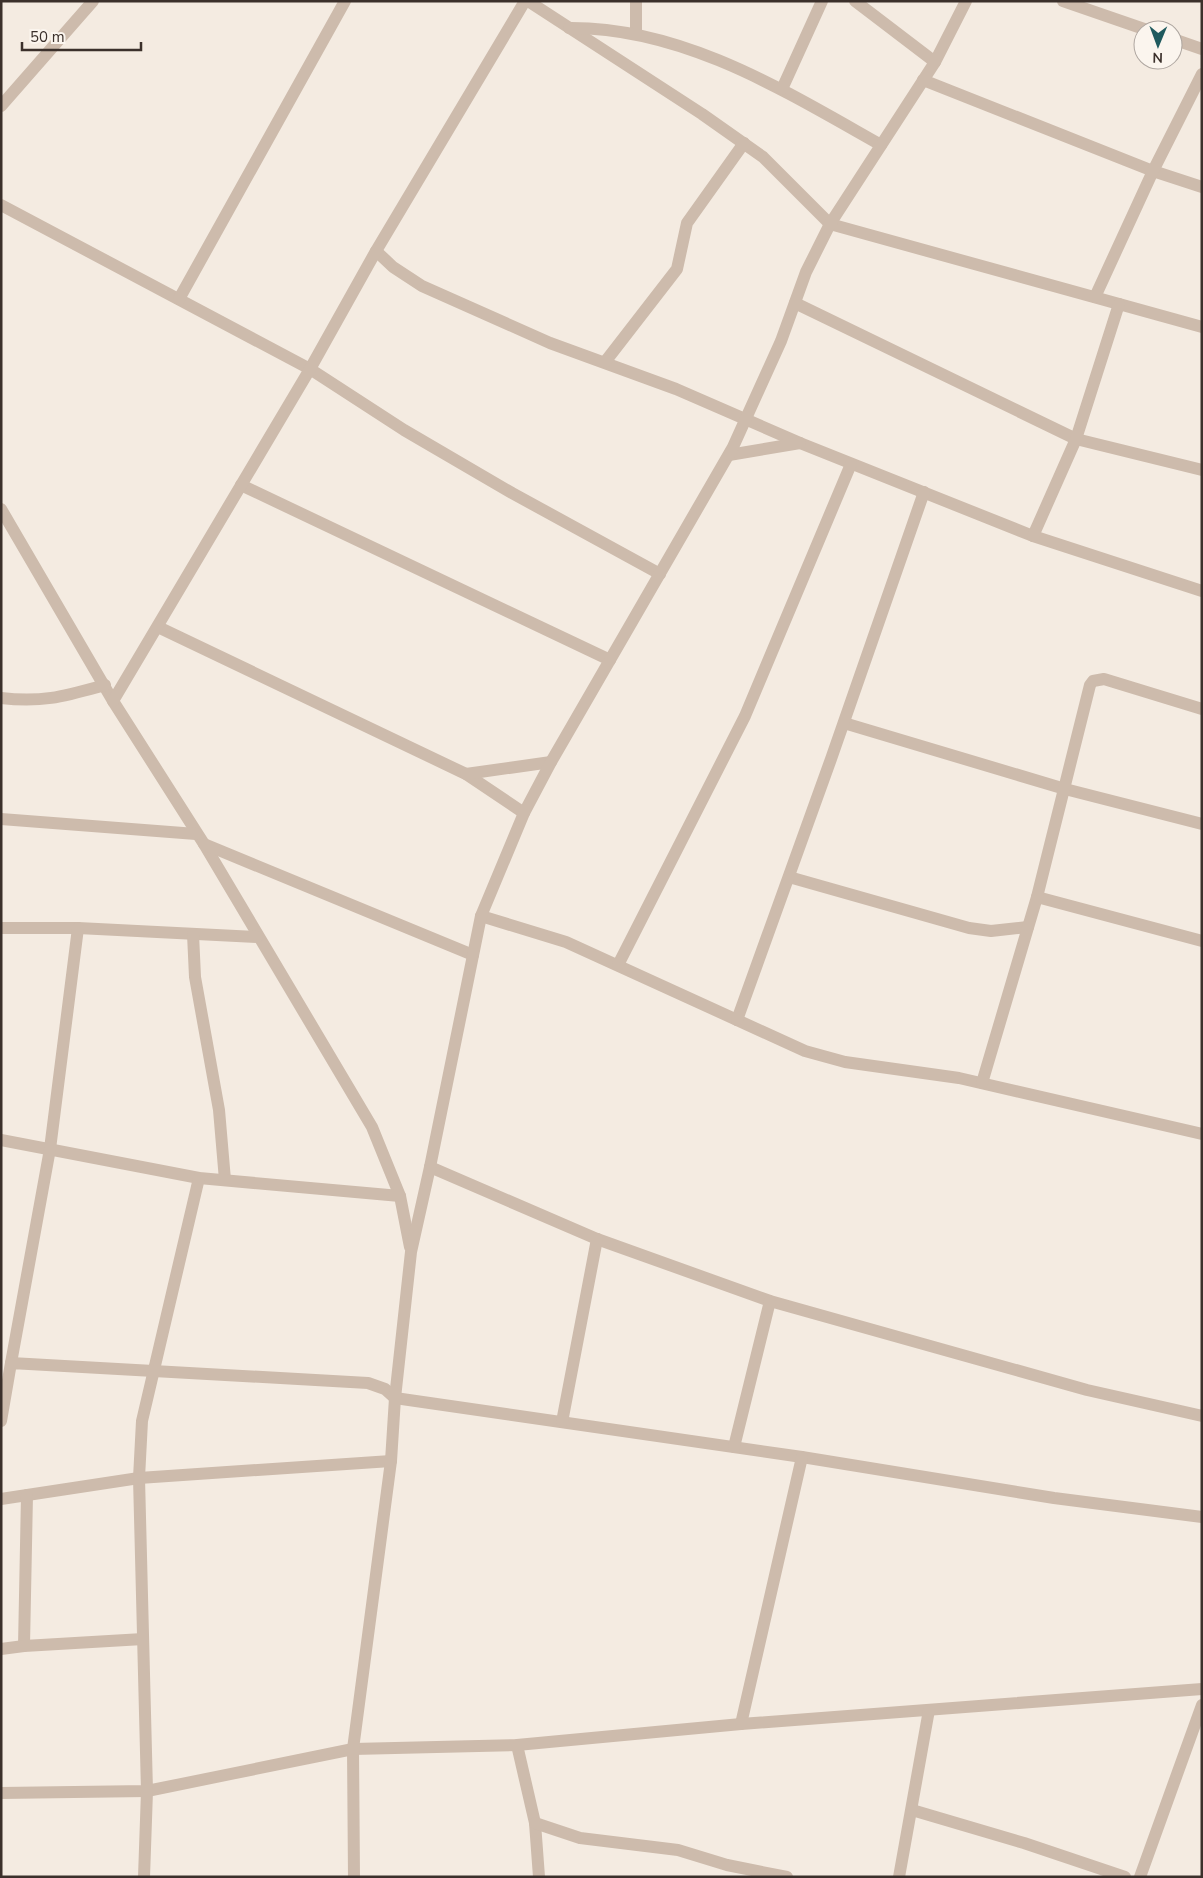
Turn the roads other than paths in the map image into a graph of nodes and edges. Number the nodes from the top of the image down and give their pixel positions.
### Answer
1 (93, 1) edge
2 (345, 1) edge
3 (526, 1) edge
4 (636, 1) edge
5 (822, 1) edge
6 (855, 1) edge
7 (966, 1) edge
8 (1063, 1) edge
9 (1133, 25) edge
10 (569, 28) junction
11 (636, 33) junction
12 (1183, 42) edge
13 (1202, 49) edge
14 (935, 62) junction
15 (1202, 74) edge
16 (923, 80) junction
17 (782, 89) junction
18 (1, 106) edge
19 (744, 143) junction
20 (881, 145) junction
21 (1154, 171) junction
22 (1202, 187) edge
23 (1, 205) edge
24 (830, 224) junction
25 (376, 252) junction
26 (1095, 297) junction
27 (179, 299) junction
28 (795, 303) junction
29 (1119, 304) junction
30 (1202, 327) edge
31 (605, 362) junction
32 (310, 369) junction
33 (746, 420) junction
34 (1076, 439) junction
35 (800, 443) junction
36 (729, 455) junction
37 (851, 464) junction
38 (1202, 470) edge
39 (241, 485) junction
40 (924, 492) junction
41 (1, 509) edge
42 (1033, 536) junction
43 (660, 574) junction
44 (1202, 591) edge
45 (158, 627) junction
46 (610, 660) junction
47 (105, 685) junction
48 (1, 698) edge
49 (113, 701) junction
50 (1202, 709) edge
51 (844, 723) junction
52 (551, 762) junction
53 (466, 774) junction
54 (1065, 789) junction
55 (524, 813) junction
56 (1, 819) edge
57 (1202, 824) edge
58 (196, 834) junction
59 (204, 844) junction
60 (789, 877) junction
61 (1037, 897) junction
62 (481, 916) junction
63 (1028, 927) junction
64 (1, 928) edge
65 (78, 928) junction
66 (193, 934) junction
67 (257, 937) junction
68 (1202, 941) edge
69 (473, 955) junction
70 (618, 965) junction
71 (737, 1020) junction
72 (982, 1083) junction
73 (1202, 1134) edge
74 (1, 1140) edge
75 (50, 1149) junction
76 (430, 1167) junction
77 (199, 1178) junction
78 (225, 1180) junction
79 (400, 1196) junction
80 (597, 1239) junction
81 (410, 1252) junction
82 (770, 1301) junction
83 (11, 1363) junction
84 (155, 1373) junction
85 (395, 1398) junction
86 (1, 1416) edge
87 (1202, 1416) edge
88 (1, 1421) edge
89 (562, 1422) junction
90 (734, 1447) junction
91 (802, 1457) junction
92 (391, 1461) junction
93 (138, 1478) junction
94 (27, 1495) junction
95 (1, 1499) edge
96 (1202, 1517) edge
97 (143, 1639) junction
98 (24, 1646) junction
99 (1, 1649) edge
100 (1202, 1689) edge
101 (1202, 1705) edge
102 (929, 1710) junction
103 (741, 1724) junction
104 (517, 1745) junction
105 (353, 1749) junction
106 (147, 1791) junction
107 (1, 1793) edge
108 (912, 1810) junction
109 (535, 1824) junction
110 (898, 1876) edge
111 (144, 1877) edge
112 (354, 1877) edge
113 (539, 1877) edge
114 (787, 1877) edge
115 (1125, 1877) edge
116 (1140, 1877) edge

1 - 18 street
2 - 27 street
3 - 10 street
3 - 25 street
4 - 11 street
5 - 17 street
6 - 14 street
7 - 14 street
8 - 9 street
10 - 11 street
10 - 19 street
11 - 17 street
12 - 13 street
14 - 16 street
15 - 21 street
16 - 20 street
16 - 21 street
17 - 20 street
19 - 24 street
19 - 31 street
20 - 24 street
21 - 22 street
21 - 26 street
23 - 27 street
24 - 26 street
24 - 28 street
25 - 31 street
25 - 32 street
26 - 29 street
27 - 32 street
28 - 33 street
28 - 34 street
29 - 30 street
29 - 34 street
31 - 33 street
32 - 39 street
32 - 43 street
33 - 35 street
33 - 36 street
34 - 38 street
34 - 42 street
35 - 36 street
35 - 37 street
36 - 43 street
37 - 40 street
37 - 70 street
39 - 45 street
39 - 46 street
40 - 42 street
40 - 51 street
41 - 47 street
42 - 44 street
43 - 46 street
45 - 49 street
45 - 53 street
46 - 52 street
47 - 48 street
47 - 49 street
49 - 58 street
50 - 54 street
51 - 54 street
51 - 60 street
52 - 53 street
52 - 55 street
53 - 55 street
54 - 57 street
54 - 61 street
55 - 62 street
56 - 58 street
58 - 59 street
59 - 67 street
59 - 69 street
60 - 63 street
60 - 71 street
61 - 63 street
61 - 68 street
62 - 69 street
62 - 70 street
63 - 72 street
64 - 65 street
65 - 66 street
65 - 75 street
66 - 67 street
66 - 78 street
67 - 79 street
69 - 76 street
70 - 71 street
71 - 72 street
72 - 73 street
74 - 75 street
75 - 77 street
75 - 83 street
76 - 80 street
76 - 81 street
77 - 78 street
77 - 84 street
78 - 79 street
79 - 81 street
80 - 82 street
80 - 89 street
81 - 85 street
82 - 87 street
82 - 90 street
83 - 84 street
83 - 86 street
84 - 85 street
84 - 93 street
85 - 89 street
85 - 92 street
86 - 88 street
89 - 90 street
90 - 91 street
91 - 96 street
91 - 103 street
92 - 93 street
92 - 105 street
93 - 94 street
93 - 97 street
94 - 95 street
94 - 98 street
97 - 98 street
97 - 106 street
98 - 99 street
100 - 102 street
101 - 116 street
102 - 103 street
102 - 108 street
103 - 104 street
104 - 105 street
104 - 109 street
105 - 106 street
105 - 112 street
106 - 107 street
106 - 111 street
108 - 110 street
108 - 115 street
109 - 113 street
109 - 114 street

